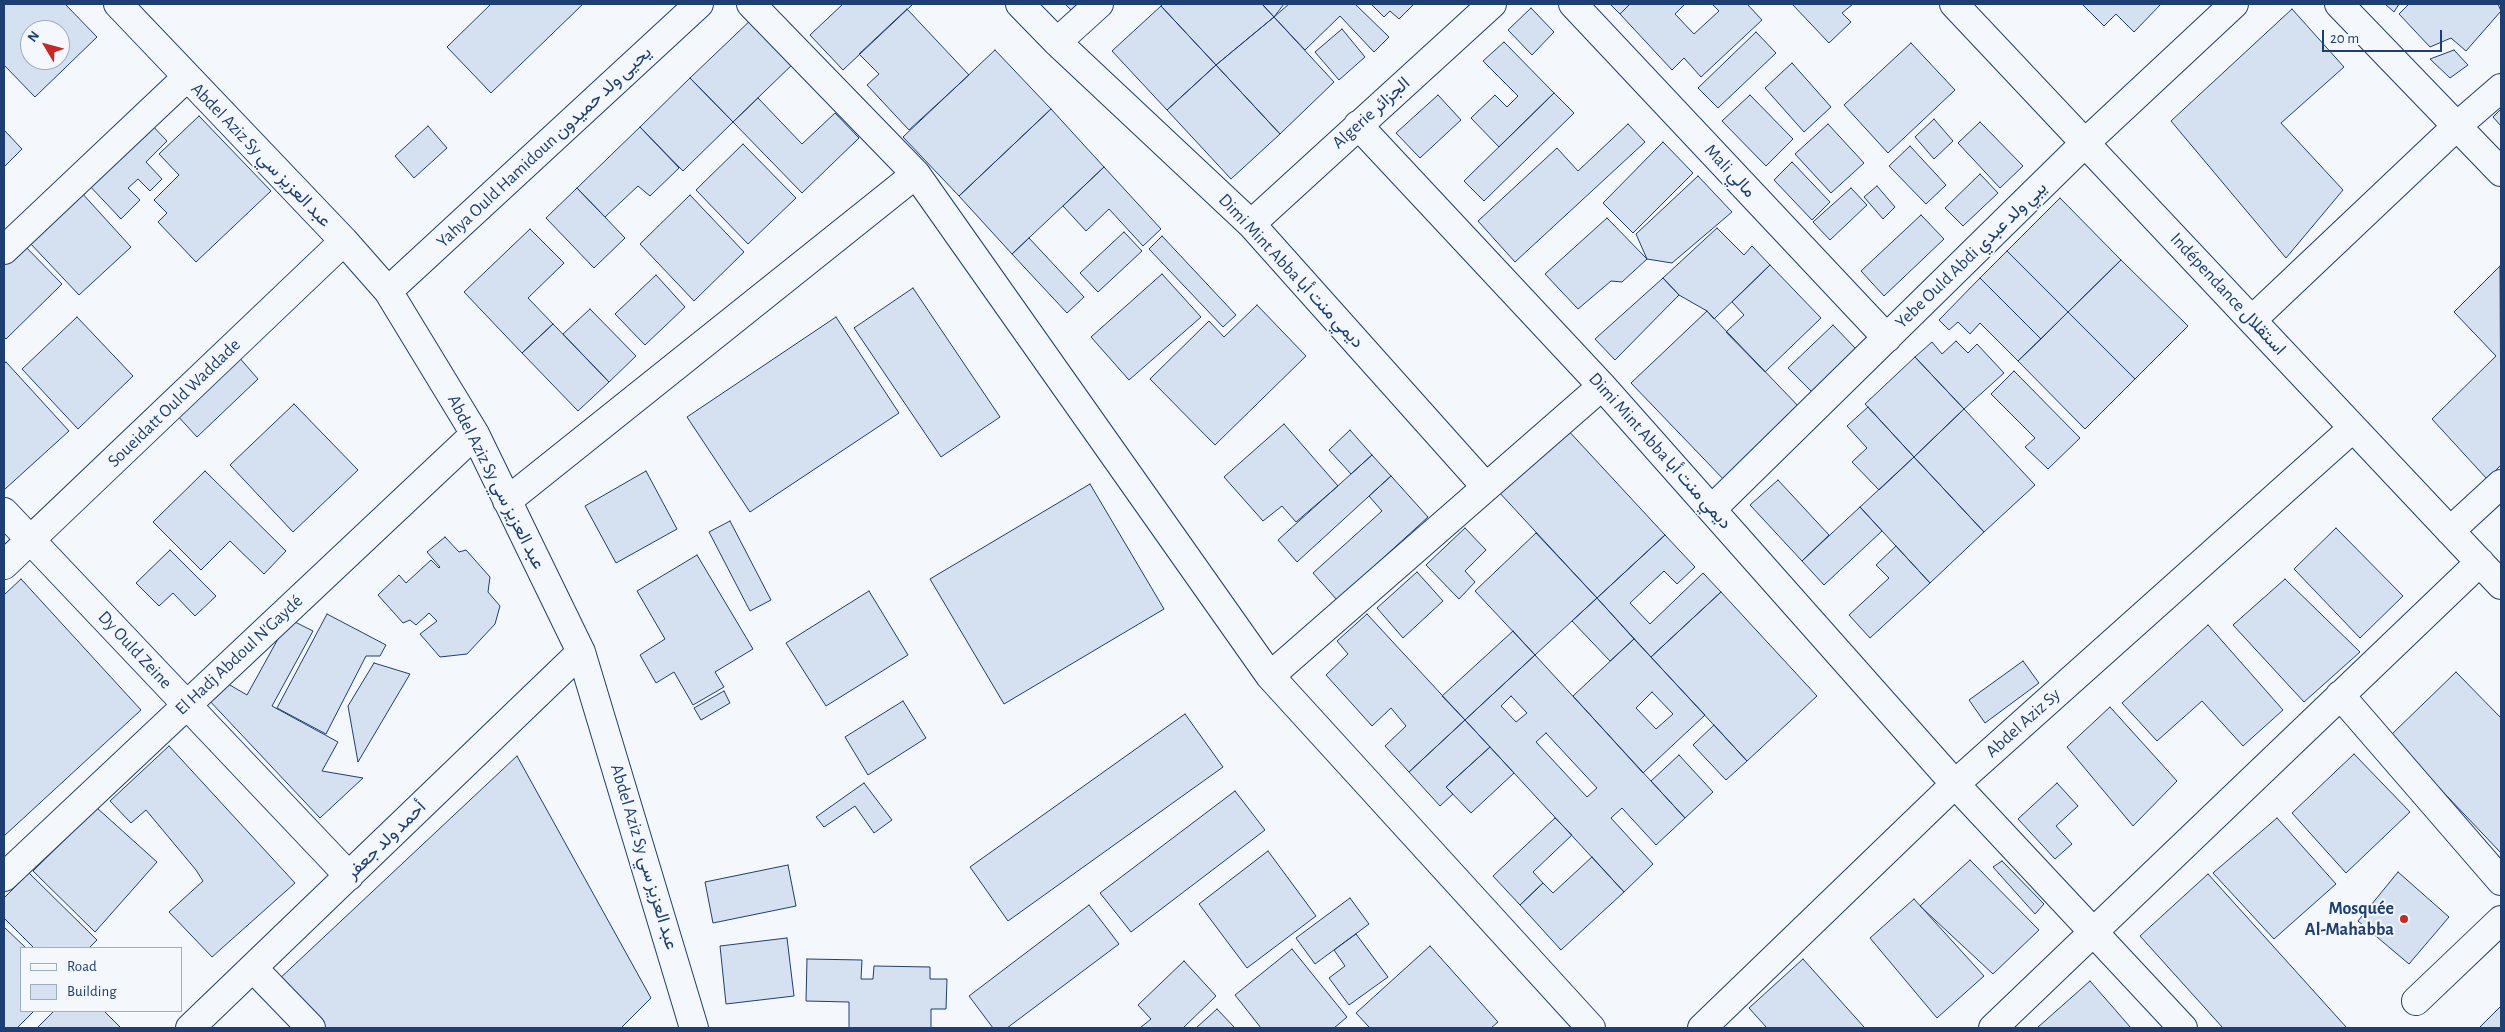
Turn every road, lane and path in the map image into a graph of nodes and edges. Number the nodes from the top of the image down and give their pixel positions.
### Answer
1 (118, 4) edge
2 (699, 4) edge
3 (751, 4) edge
4 (1020, 4) edge
5 (1099, 4) edge
6 (1492, 4) edge
7 (1573, 4) edge
8 (1954, 4) edge
9 (2234, 4) edge
10 (2339, 4) edge
11 (1057, 42) junction
12 (186, 78) junction
13 (2501, 88) edge
14 (1358, 124) junction
15 (2458, 126) junction
16 (2085, 143) junction
17 (2501, 172) edge
18 (916, 174) junction
19 (1252, 224) junction
20 (344, 241) junction
21 (4, 250) edge
22 (388, 291) junction
23 (2252, 320) junction
24 (1887, 338) junction
25 (1602, 386) junction
26 (2354, 428) junction
27 (475, 434) junction
28 (2501, 484) edge
29 (1486, 487) junction
30 (507, 501) junction
31 (1712, 509) junction
32 (4, 512) edge
33 (2450, 531) junction
34 (30, 540) junction
35 (2480, 562) junction
36 (4, 565) edge
37 (2501, 585) edge
38 (582, 652) junction
39 (1270, 676) junction
40 (2340, 695) junction
41 (187, 705) junction
42 (1955, 784) junction
43 (349, 876) junction
44 (4, 877) edge
45 (2501, 881) edge
46 (2501, 920) edge
47 (2094, 930) junction
48 (253, 968) junction
49 (2416, 1001) dead end
50 (692, 1026) edge
51 (190, 1028) edge
52 (311, 1028) edge
53 (1591, 1028) edge
54 (1702, 1028) edge
55 (1994, 1028) edge
56 (2183, 1028) edge

1 - 12 street, Abdel Aziz Sy عبد العزيز سي
2 - 22 street, Yahya Ould Hamidoun يحيى ولد حميدون
3 - 18 street
4 - 11 street, Dimi Mint Abba ديمي منت أبا
5 - 11 street
6 - 14 street, Algerie الجزائر
7 - 24 street, Mali مالي
8 - 16 street, Indépendance استقلال
9 - 16 street, Yebe Ould Abdi يبي ولد عبدي
10 - 15 street
11 - 19 street, Dimi Mint Abba ديمي منت أبا
12 - 20 street, Abdel Aziz Sy عبد العزيز سي
12 - 21 street
13 - 15 street
14 - 19 street, Algerie الجزائر
14 - 25 street, Dimi Mint Abba ديمي منت أبا
15 - 17 street
15 - 23 street
16 - 23 street, Indépendance استقلال
16 - 24 street, Yebe Ould Abdi يبي ولد عبدي
18 - 30 street
18 - 39 street
19 - 29 street, Dimi Mint Abba ديمي منت أبا
20 - 22 street, Abdel Aziz Sy عبد العزيز سي
20 - 34 street, Soueidatt Ould Waddade
22 - 27 street, Abdel Aziz Sy عبد العزيز سي
23 - 26 street, Indépendance استقلال
24 - 31 street, Yebe Ould Abdi يبي ولد عبدي
25 - 29 street
25 - 31 street, Dimi Mint Abba ديمي منت أبا
26 - 33 street, Indépendance استقلال
26 - 42 street, Abdel Aziz Sy
27 - 30 street, Abdel Aziz Sy عبد العزيز سي
27 - 41 street, El Hadj Abdoul N'Gaydé
28 - 33 street
29 - 39 street
30 - 38 street, Abdel Aziz Sy عبد العزيز سي
31 - 42 street, Dimi Mint Abba ديمي منت أبا
32 - 34 street, Dy Ould Zeine
33 - 35 street, Indépendance استقلال
34 - 36 street, Soueidatt Ould Waddade
34 - 41 street, Dy Ould Zeine
35 - 37 street, Indépendance استقلال
35 - 40 street
38 - 43 street, أحمد ولد جعفر
38 - 50 street, Abdel Aziz Sy عبد العزيز سي
39 - 53 street
40 - 45 street
40 - 47 street
41 - 43 street, Dy Ould Zeine
41 - 44 street, El Hadj Abdoul N'Gaydé
42 - 47 street, Dimi Mint Abba ديمي منت أبا
42 - 54 street, Abdel Aziz Sy
43 - 48 street, أحمد ولد جعفر
46 - 49 street
47 - 55 street
47 - 56 street, Dimi Mint Abba ديمي منت أبا
48 - 51 street, أحمد ولد جعفر
48 - 52 street

